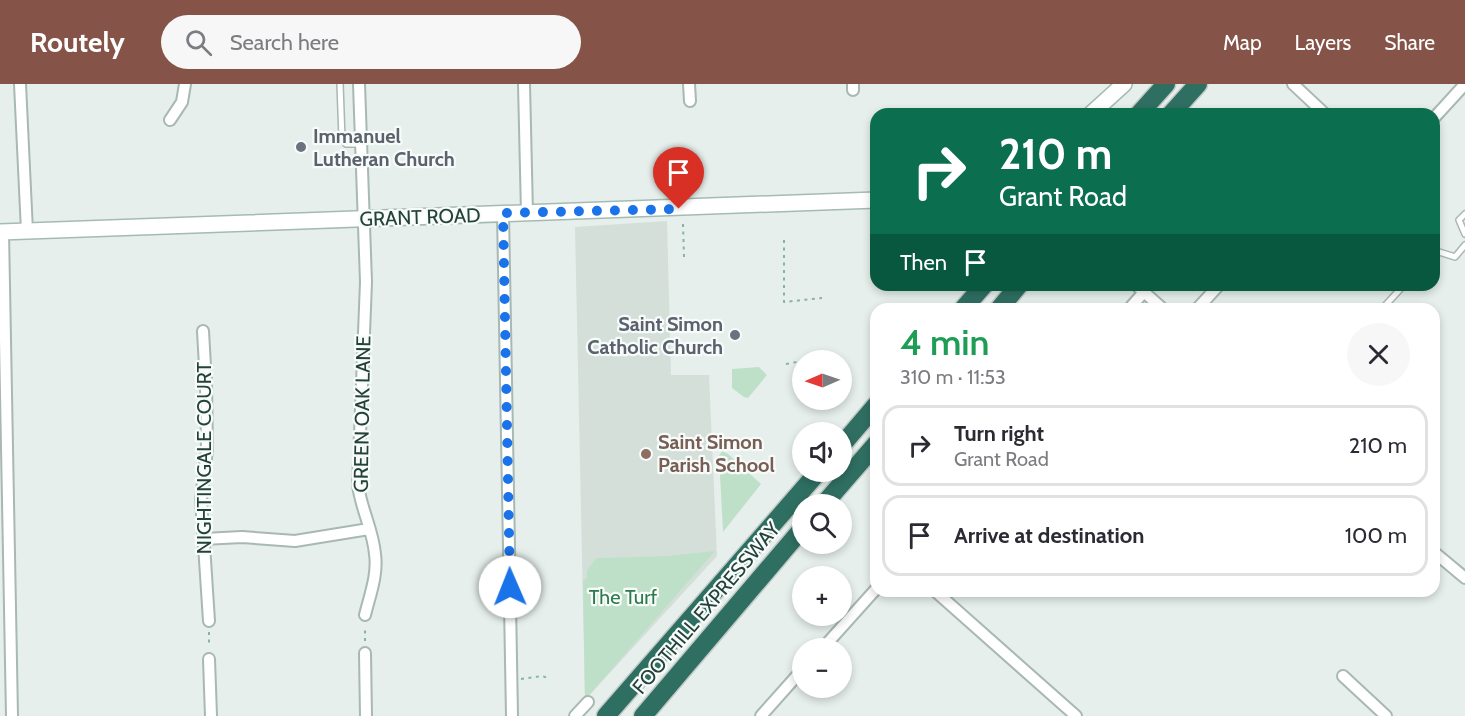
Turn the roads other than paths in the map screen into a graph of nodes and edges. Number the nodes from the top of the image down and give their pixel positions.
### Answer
1 (20, 84) edge
2 (185, 84) edge
3 (340, 84) edge
4 (359, 84) edge
5 (524, 84) edge
6 (689, 84) edge
7 (1124, 84) edge
8 (1166, 84) edge
9 (1198, 84) edge
10 (1293, 84) edge
11 (1465, 84) edge
12 (690, 101) dead end
13 (1098, 108) edge
14 (1144, 108) edge
15 (1176, 108) edge
16 (1319, 108) edge
17 (1440, 111) edge
18 (170, 120) dead end
19 (361, 144) junction
20 (870, 200) edge
21 (503, 213) junction
22 (527, 213) junction
23 (1465, 214) edge
24 (363, 219) junction
25 (27, 231) junction
26 (1, 232) edge
27 (1465, 234) edge
28 (1465, 245) edge
29 (1440, 252) edge
30 (979, 291) edge
31 (1014, 291) edge
32 (1142, 291) edge
33 (1214, 291) edge
34 (1398, 291) edge
35 (968, 303) edge
36 (1004, 303) edge
37 (1156, 303) edge
38 (1203, 303) edge
39 (1388, 303) edge
40 (203, 331) dead end
41 (870, 412) edge
42 (852, 433) edge
43 (870, 451) edge
44 (809, 482) edge
45 (833, 494) edge
46 (369, 529) junction
47 (203, 539) junction
48 (792, 541) edge
49 (1440, 557) edge
50 (1465, 578) edge
51 (870, 596) edge
52 (942, 597) edge
53 (365, 615) road end
54 (209, 621) road end
55 (832, 638) edge
56 (365, 653) road end
57 (209, 659) road end
58 (1343, 676) dead end
59 (792, 681) edge
60 (588, 702) dead end
61 (12, 716) edge
62 (211, 716) edge
63 (366, 716) edge
64 (513, 716) edge
65 (575, 716) edge
66 (606, 716) edge
67 (643, 716) edge
68 (761, 716) edge
69 (1076, 716) edge
70 (1386, 716) edge

1 - 25 street
2 - 18 street
3 - 19 lane
4 - 19 street, GREEN OAK LANE
5 - 22 street
6 - 12 street
7 - 13 main road
8 - 14 highway
9 - 15 highway
10 - 16 street
11 - 17 street
19 - 24 street, GREEN OAK LANE
20 - 22 main road, GRANT ROAD
21 - 22 main road, GRANT ROAD
21 - 24 main road, GRANT ROAD
21 - 64 street
23 - 27 lane
24 - 25 main road, GRANT ROAD
24 - 46 street, GREEN OAK LANE
25 - 26 main road, GRANT ROAD
26 - 61 street
28 - 29 lane
30 - 35 highway
31 - 36 highway
32 - 37 street
33 - 38 street
34 - 39 lane
40 - 47 street, NIGHTINGALE COURT
41 - 42 highway
43 - 45 highway
44 - 66 highway, FOOTHILL EXPRESSWAY
46 - 47 street
46 - 53 street, GREEN OAK LANE
47 - 54 street, NIGHTINGALE COURT
48 - 67 highway, FOOTHILL EXPRESSWAY
49 - 50 street
51 - 55 street
52 - 69 street
56 - 63 street
57 - 62 street
58 - 70 street
59 - 68 street
60 - 65 street

